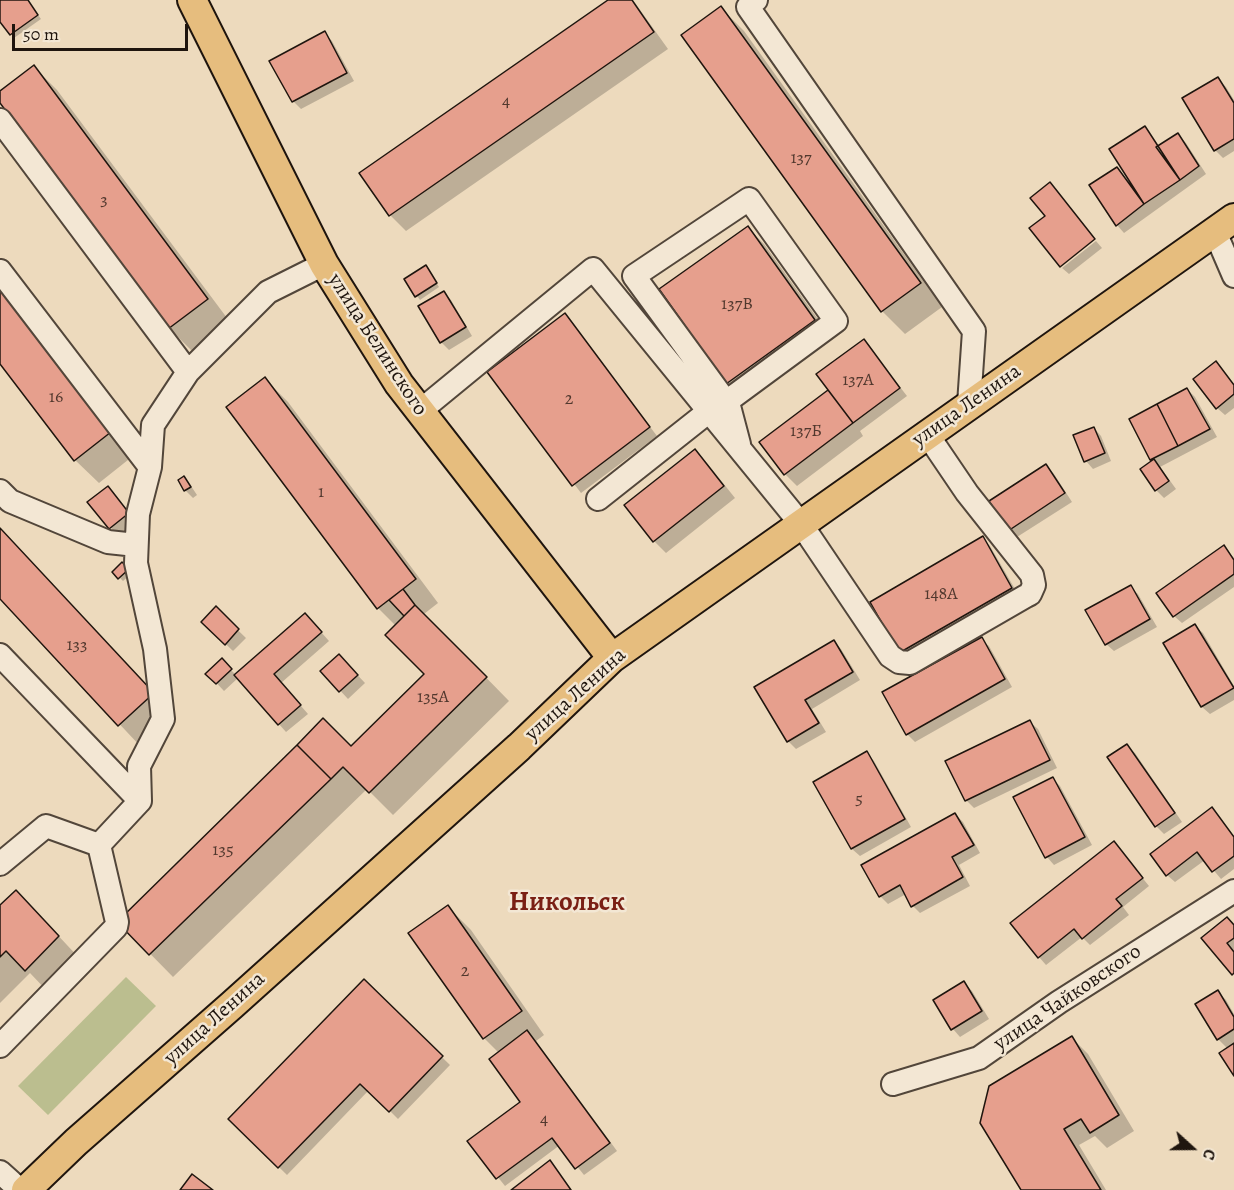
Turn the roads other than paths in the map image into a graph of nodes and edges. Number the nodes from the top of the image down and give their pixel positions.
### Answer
1 (192, 0) edge
2 (756, 0) edge
3 (0, 120) edge
4 (1224, 225) edge
5 (324, 264) junction
6 (0, 271) edge
7 (1234, 276) edge
8 (188, 372) junction
9 (969, 404) junction
10 (717, 407) junction
11 (420, 411) junction
12 (927, 434) junction
13 (150, 467) junction
14 (0, 491) edge
15 (598, 499) dead end
16 (801, 524) junction
17 (136, 545) junction
18 (0, 655) edge
19 (612, 658) junction
20 (140, 801) junction
21 (99, 845) junction
22 (0, 864) edge
23 (1234, 891) edge
24 (0, 1047) edge
25 (893, 1084) dead end
26 (0, 1172) edge
27 (20, 1190) edge
28 (26, 1190) edge

1 - 5 main road, улица Белинского
2 - 9 street
3 - 8 street
4 - 7 street
4 - 9 main road, улица Ленина
5 - 8 street
5 - 11 main road, улица Белинского
6 - 13 street
8 - 13 street
9 - 12 main road, улица Ленина
10 - 10 street
10 - 11 street
10 - 15 street
10 - 16 street
11 - 19 main road, улица Белинского
12 - 16 main road, улица Ленина
12 - 16 street
13 - 17 street
14 - 17 street
16 - 19 main road, улица Ленина
17 - 20 street
18 - 20 street
19 - 28 main road, улица Ленина
20 - 21 street
21 - 22 street
21 - 24 street
23 - 25 street, улица Чайковского
26 - 27 street

